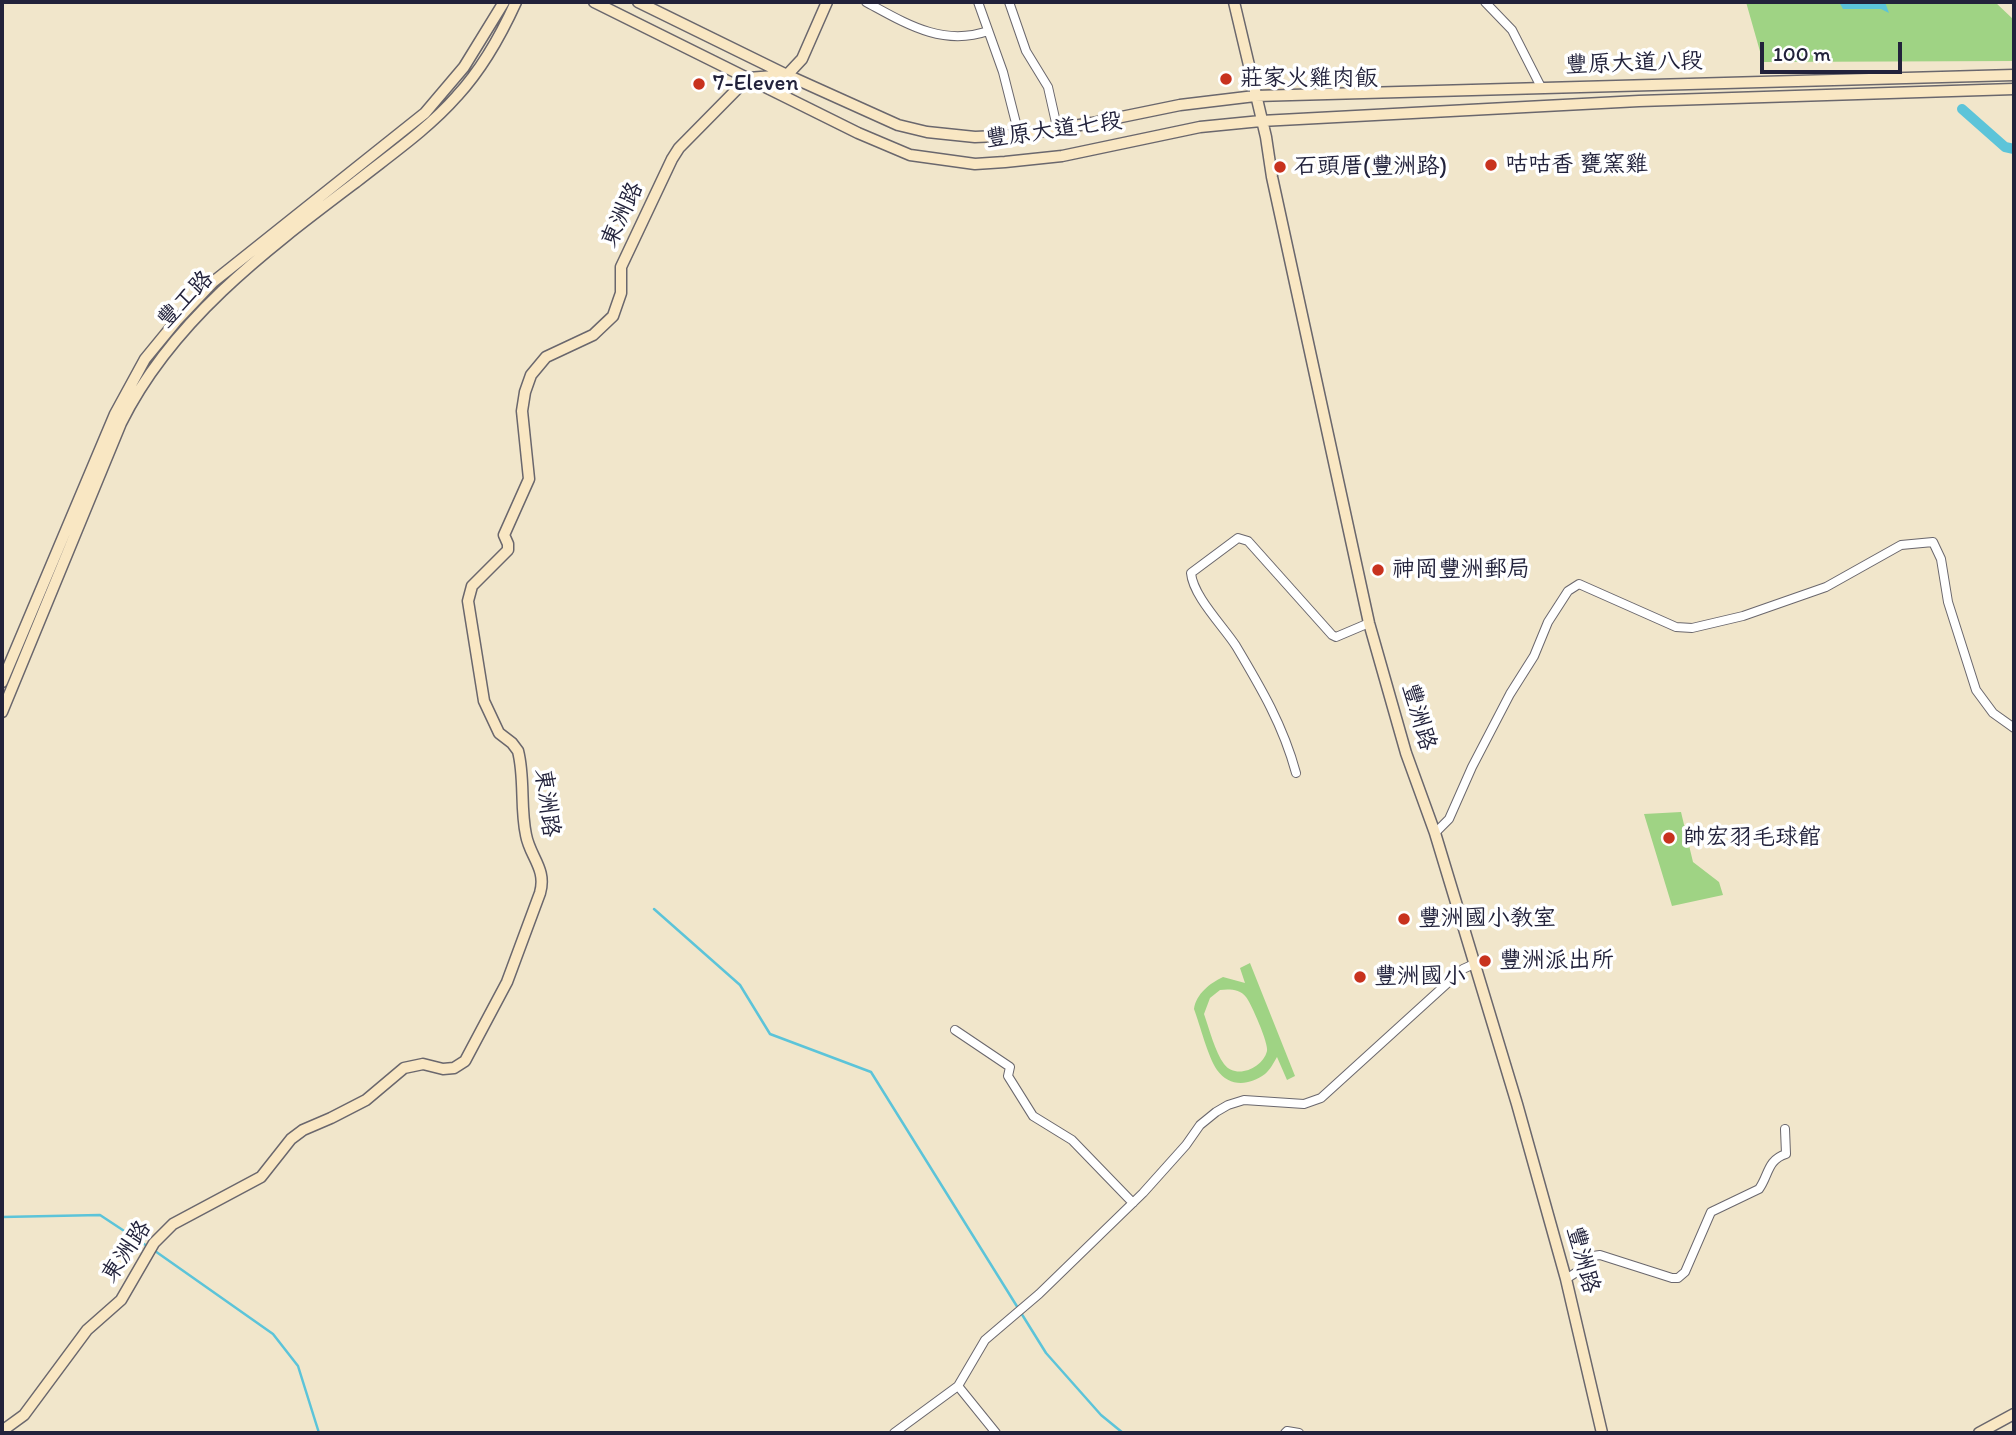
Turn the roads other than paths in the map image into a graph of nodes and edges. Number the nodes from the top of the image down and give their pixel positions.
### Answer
1 (504, 2) edge
2 (516, 2) edge
3 (594, 2) edge
4 (638, 2) edge
5 (827, 2) edge
6 (866, 2) edge
7 (978, 2) edge
8 (1009, 2) edge
9 (1234, 2) edge
10 (1485, 2) edge
11 (1503, 2) edge
12 (1493, 9) junction
13 (988, 31) junction
14 (787, 75) junction
15 (2014, 75) edge
16 (748, 78) junction
17 (1541, 87) junction
18 (2014, 89) edge
19 (1255, 96) junction
20 (1261, 121) junction
21 (1057, 127) junction
22 (1019, 135) junction
23 (1369, 624) junction
24 (2, 682) edge
25 (2, 712) edge
26 (2014, 728) edge
27 (1296, 773) dead end
28 (1435, 833) junction
29 (1474, 964) junction
30 (955, 1030) dead end
31 (1786, 1129) dead end
32 (1133, 1203) junction
33 (1566, 1279) junction
34 (958, 1386) junction
35 (2014, 1414) edge
36 (2, 1431) edge
37 (894, 1433) edge
38 (996, 1433) edge
39 (1286, 1433) edge
40 (1299, 1433) edge
41 (1602, 1433) edge
42 (1979, 1433) edge

1 - 24 street, 豐工路
2 - 25 street, 豐工路
3 - 16 street, 豐原大道七段
4 - 14 street, 豐原大道七段
5 - 14 street
6 - 13 street
7 - 13 street
8 - 21 street
9 - 19 street, 豐洲路
10 - 12 street
11 - 12 street
12 - 17 street
13 - 22 street
14 - 16 street
14 - 22 street, 豐原大道七段
15 - 17 street, 豐原大道八段
16 - 20 street, 豐原大道七段
16 - 36 street, 東洲路
17 - 19 street, 豐原大道八段
18 - 20 street, 豐原大道八段
19 - 20 street, 豐洲路
19 - 21 street, 豐原大道七段
20 - 23 street, 豐洲路
21 - 22 street, 豐原大道七段
23 - 27 street
23 - 28 street, 豐洲路
26 - 28 street
28 - 29 street, 豐洲路
29 - 32 street
29 - 33 street, 豐洲路
30 - 32 street
31 - 33 street
32 - 34 street
33 - 41 street, 豐洲路
34 - 37 street
34 - 38 street
35 - 42 street
39 - 40 street

